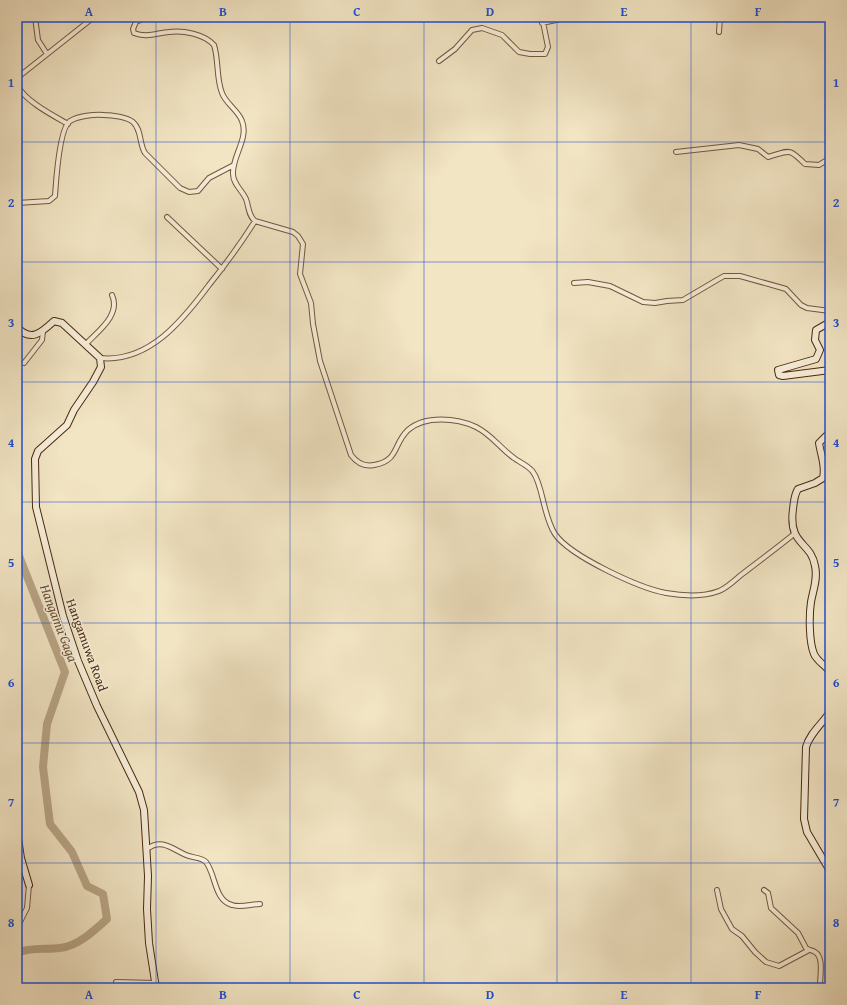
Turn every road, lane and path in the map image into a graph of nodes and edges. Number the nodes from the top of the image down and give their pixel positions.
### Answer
1 (35, 17) edge
2 (94, 17) edge
3 (146, 17) edge
4 (542, 17) edge
5 (570, 17) edge
6 (720, 17) edge
7 (542, 23) junction
8 (719, 32) dead end
9 (47, 54) junction
10 (439, 61) dead end
11 (17, 78) edge
12 (17, 85) edge
13 (68, 124) junction
14 (676, 152) dead end
15 (830, 158) edge
16 (234, 165) junction
17 (17, 203) edge
18 (167, 217) dead end
19 (255, 221) junction
20 (222, 269) junction
21 (574, 283) dead end
22 (112, 295) dead end
23 (830, 311) edge
24 (830, 322) edge
25 (17, 327) edge
26 (43, 332) junction
27 (86, 344) junction
28 (100, 358) junction
29 (24, 363) dead end
30 (830, 370) edge
31 (830, 432) edge
32 (794, 534) junction
33 (830, 672) edge
34 (830, 712) edge
35 (17, 781) edge
36 (147, 849) junction
37 (830, 871) edge
38 (29, 885) joint
39 (717, 890) dead end
40 (764, 890) dead end
41 (260, 904) dead end
42 (17, 928) edge
43 (809, 950) junction
44 (116, 982) dead end
45 (155, 985) edge
46 (830, 987) edge

1 - 9 street
2 - 9 street
3 - 16 street
4 - 7 street
5 - 7 street
6 - 8 street
7 - 10 street
9 - 11 street
12 - 13 street
13 - 16 street
13 - 17 street
14 - 15 street
16 - 19 street
18 - 20 street
19 - 20 street
19 - 32 street
20 - 28 street
21 - 23 street
22 - 27 street
24 - 30 street
25 - 26 street
26 - 27 street
26 - 29 street
27 - 28 street
28 - 36 street, Hangamuwa Road
31 - 32 street
32 - 33 street
34 - 37 street
35 - 38 street
36 - 41 street
36 - 45 street, Hangamuwa Road
38 - 42 street
39 - 43 street
40 - 43 street
43 - 46 street
44 - 45 street

